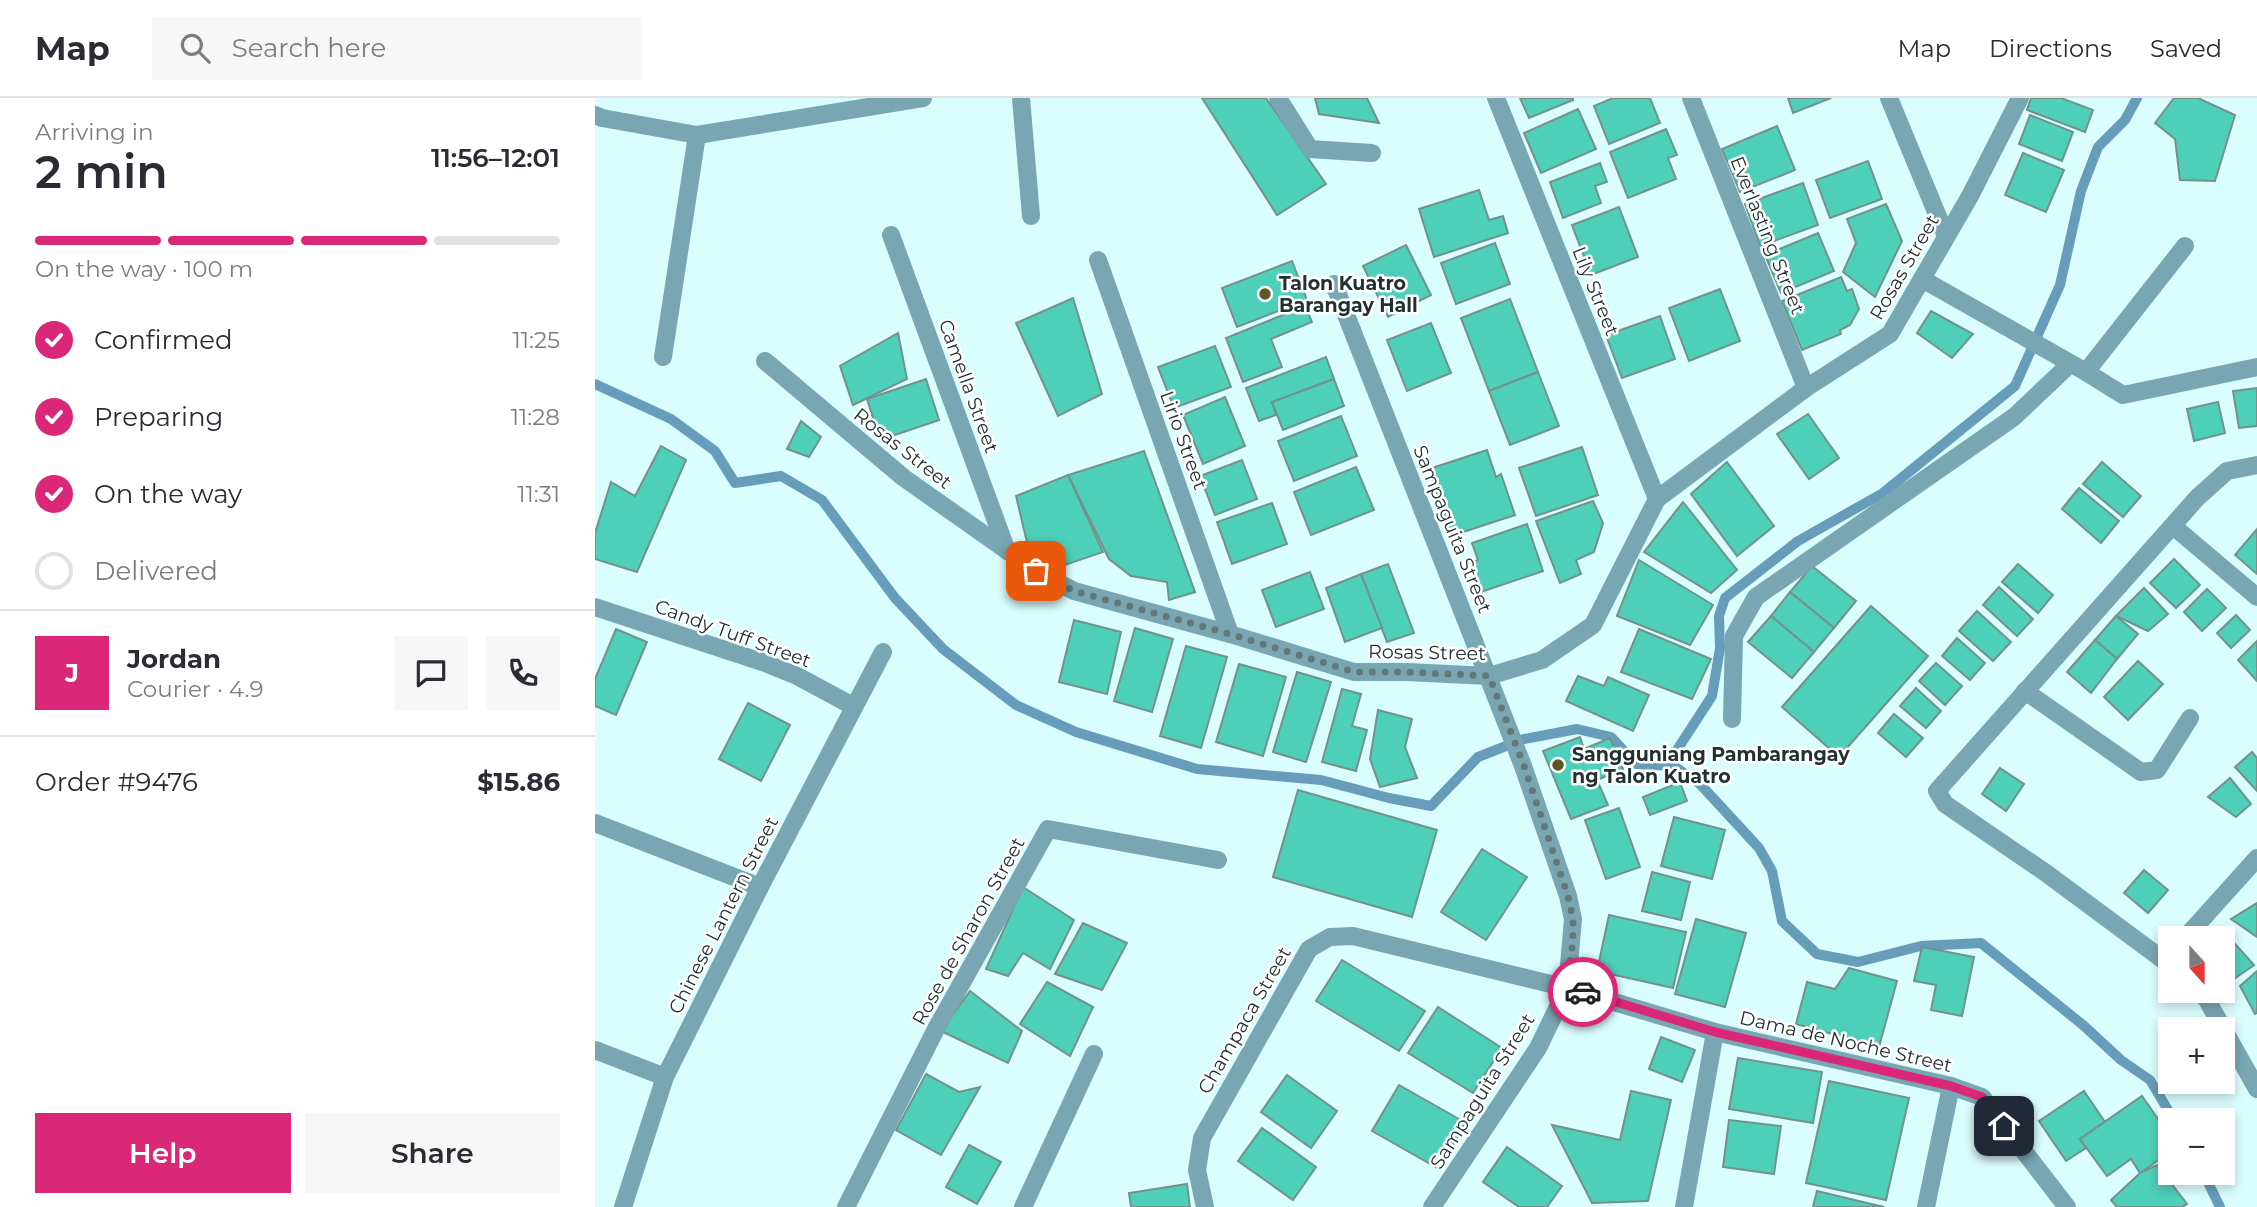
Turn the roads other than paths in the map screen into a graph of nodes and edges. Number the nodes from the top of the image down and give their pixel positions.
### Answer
1 (923, 98) edge
2 (1021, 98) edge
3 (1278, 98) edge
4 (1496, 98) edge
5 (1691, 98) edge
6 (1889, 98) edge
7 (2020, 98) edge
8 (595, 115) edge
9 (697, 135) junction
10 (1373, 153) dead end
11 (1031, 216) dead end
12 (891, 235) dead end
13 (1946, 236) junction
14 (2185, 246) dead end
15 (1097, 260) dead end
16 (1921, 279) junction
17 (1334, 285) dead end
18 (663, 357) dead end
19 (765, 361) dead end
20 (2070, 364) junction
21 (2257, 367) edge
22 (1805, 388) junction
23 (2257, 465) edge
24 (1657, 499) junction
25 (2173, 526) junction
26 (1007, 551) junction
27 (2257, 597) edge
28 (595, 607) edge
29 (1230, 634) junction
30 (883, 652) dead end
31 (1489, 676) junction
32 (2025, 691) junction
33 (853, 706) junction
34 (2190, 718) dead end
35 (1732, 719) dead end
36 (595, 823) edge
37 (2257, 858) edge
38 (1218, 860) dead end
39 (760, 887) junction
40 (2196, 926) edge
41 (2158, 954) edge
42 (1567, 988) junction
43 (2209, 1003) edge
44 (1715, 1032) junction
45 (595, 1050) edge
46 (1094, 1054) dead end
47 (665, 1077) junction
48 (1951, 1086) junction
49 (2257, 1089) edge
50 (623, 1207) edge
51 (846, 1207) edge
52 (1023, 1207) edge
53 (1205, 1207) edge
54 (1432, 1207) edge
55 (1684, 1207) edge
56 (1926, 1207) edge
57 (2067, 1207) edge

1 - 9 street
2 - 11 street
3 - 10 street
4 - 24 street, Lily Street
5 - 22 street, Everlasting Street
6 - 13 street
7 - 13 street, Rosas Street
8 - 9 street
9 - 18 street
12 - 26 street, Camella Street
13 - 16 street, Rosas Street
14 - 20 street
15 - 29 street, Lirio Street
16 - 20 street
16 - 22 street, Rosas Street
17 - 31 street, Sampaguita Street
19 - 26 street, Rosas Street
20 - 21 street
20 - 35 street
22 - 24 street, Rosas Street
23 - 25 street
24 - 31 street, Rosas Street
25 - 27 street
25 - 32 street
26 - 29 street, Rosas Street
28 - 33 street, Candy Tuff Street
29 - 31 street, Rosas Street
30 - 33 street, Chinese Lantern Street
31 - 42 street, Sampaguita Street
32 - 34 street
32 - 41 street
33 - 39 street, Chinese Lantern Street
36 - 39 street
37 - 40 street
38 - 51 street, Rose de Sharon Street
39 - 47 street, Chinese Lantern Street
42 - 44 street, Dama de Noche Street
42 - 53 street, Champaca Street
42 - 54 street, Sampaguita Street
43 - 49 street
44 - 48 street, Dama de Noche Street
44 - 55 street
45 - 47 street
46 - 52 street
47 - 50 street, Chinese Lantern Street
48 - 56 street
48 - 57 street, Dama de Noche Street

